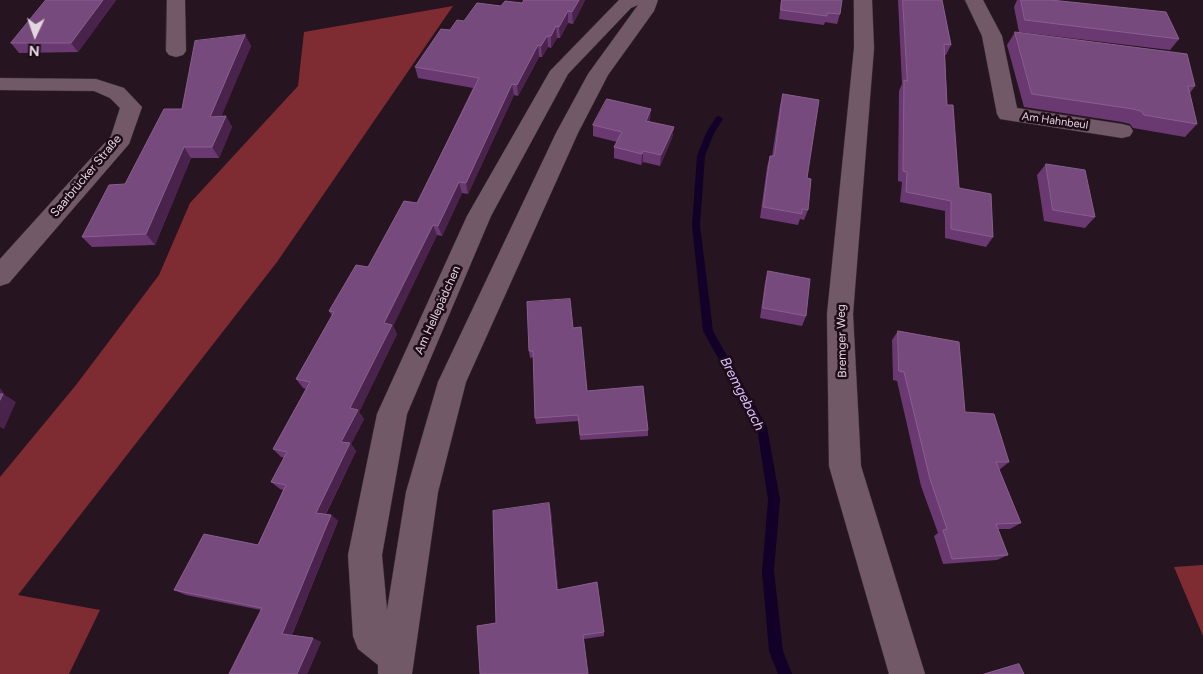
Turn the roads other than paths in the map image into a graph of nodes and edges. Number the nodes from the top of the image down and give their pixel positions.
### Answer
1 (176, 0) edge
2 (635, 0) edge
3 (649, 0) edge
4 (863, 0) edge
5 (974, 0) edge
6 (992, 36) junction
7 (1011, 39) dead end
8 (176, 51) dead end
9 (0, 84) edge
10 (1122, 131) dead end
11 (0, 276) edge
12 (396, 666) edge
13 (907, 674) edge

1 - 8 street
2 - 12 street, Am Hellepädchen
3 - 12 street, Am Hellepädchen
4 - 13 street, Bremger Weg
5 - 6 street, Am Hahnbeul
6 - 7 street
6 - 10 street, Am Hahnbeul
9 - 11 street, Saarbrücker Straße

